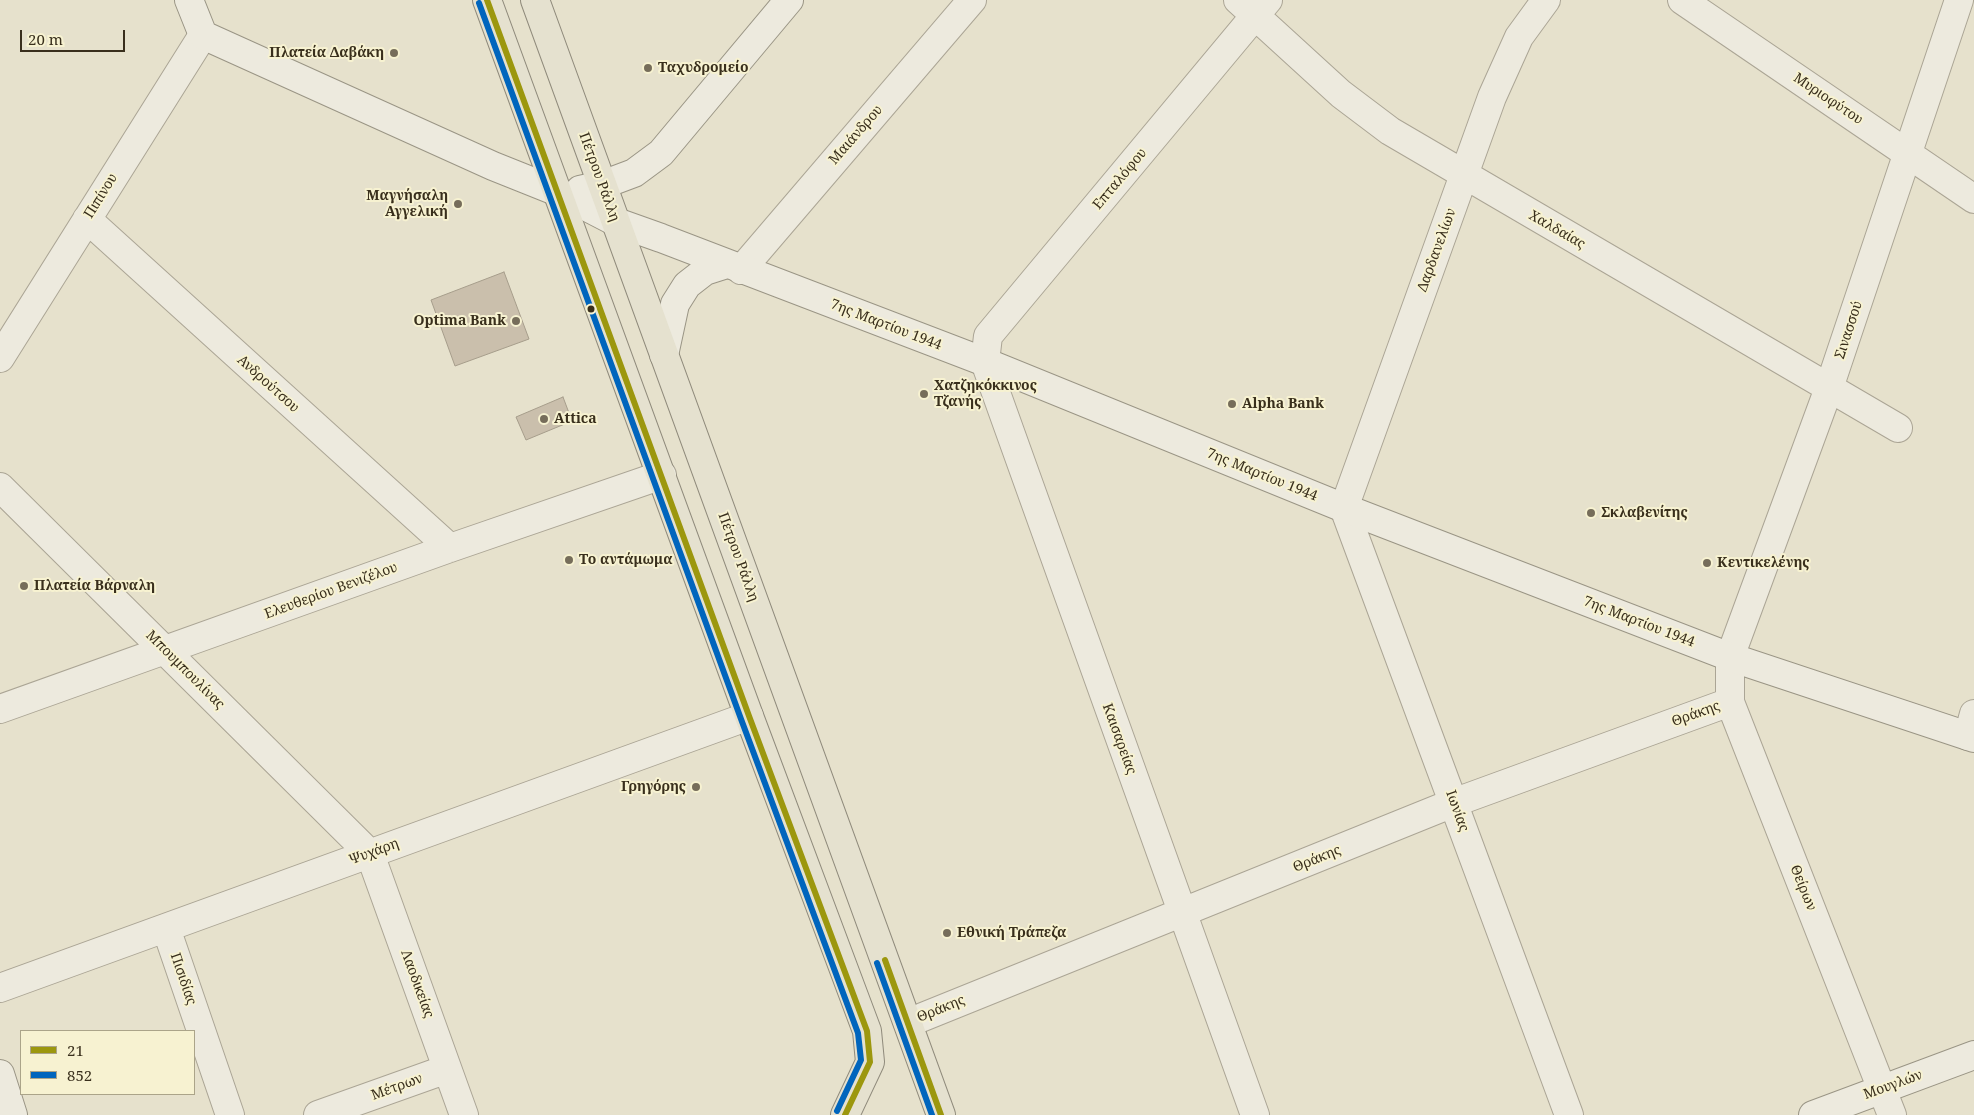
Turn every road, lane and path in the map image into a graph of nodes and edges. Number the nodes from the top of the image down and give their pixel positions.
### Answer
1 (189, 0) edge
2 (487, 0) edge
3 (535, 0) edge
4 (789, 0) edge
5 (972, 0) edge
6 (1546, 0) edge
7 (1682, 0) edge
8 (1958, 0) edge
9 (1254, 5) edge
10 (203, 35) junction
11 (1908, 153) junction
12 (1464, 176) junction
13 (602, 186) junction
14 (558, 192) junction
15 (1974, 199) edge
16 (87, 219) junction
17 (616, 222) junction
18 (734, 267) junction
19 (664, 354) junction
20 (0, 358) edge
21 (985, 362) junction
22 (1829, 388) junction
23 (1898, 428) dead end
24 (662, 475) junction
25 (0, 487) edge
26 (1344, 508) junction
27 (450, 548) junction
28 (166, 650) junction
29 (1730, 657) junction
30 (1730, 702) junction
31 (0, 709) edge
32 (749, 716) junction
33 (1972, 730) edge
34 (1454, 803) junction
35 (370, 854) junction
36 (1182, 914) junction
37 (166, 928) junction
38 (0, 988) edge
39 (908, 1023) junction
40 (1974, 1055) edge
41 (447, 1069) junction
42 (0, 1074) edge
43 (1883, 1089) junction
44 (13, 1115) edge
45 (230, 1115) edge
46 (318, 1115) edge
47 (464, 1115) edge
48 (845, 1115) edge
49 (941, 1115) edge
50 (1255, 1115) edge
51 (1569, 1115) edge
52 (1813, 1115) edge
53 (1892, 1115) edge

1 - 10 street
2 - 14 main road
3 - 13 main road, Πέτρου Ράλλη
4 - 13 street
5 - 18 street, Μαιάνδρου
6 - 12 street, Δαρδανελίων
7 - 11 street, Μυριοφύτου
8 - 11 street, Σινασσού
9 - 12 street, Χαλδαίας
9 - 21 street, Επταλόφου
10 - 14 street
10 - 16 street, Πιπίνου
11 - 15 street, Μυριοφύτου
11 - 22 street, Σινασσού
12 - 22 street, Χαλδαίας
12 - 26 street, Δαρδανελίων
13 - 14 street
13 - 17 main road, Πέτρου Ράλλη
14 - 17 street, 7ης Μαρτίου 1944
14 - 24 main road
16 - 20 street, Πιπίνου
16 - 27 street, Ανδρούτσου
17 - 18 street, 7ης Μαρτίου 1944
17 - 19 main road, Πέτρου Ράλλη
18 - 19 street
18 - 21 street, 7ης Μαρτίου 1944
19 - 39 main road, Πέτρου Ράλλη
21 - 26 street, 7ης Μαρτίου 1944
21 - 36 street, Καισαρείας
22 - 23 street, Χαλδαίας
22 - 29 street, Σινασσού
24 - 27 street, Ελευθερίου Βενιζέλου
24 - 32 main road
25 - 28 street, Μπουμπουλίνας
26 - 29 street, 7ης Μαρτίου 1944
26 - 34 street, Ιωνίας
27 - 28 street, Ελευθερίου Βενιζέλου
28 - 31 street, Ελευθερίου Βενιζέλου
28 - 35 street, Μπουμπουλίνας
29 - 30 street, Θείρων
29 - 33 street, 7ης Μαρτίου 1944
30 - 34 street, Θράκης
30 - 43 street, Θείρων
32 - 35 street, Ψυχάρη
32 - 48 main road
34 - 36 street, Θράκης
34 - 51 street, Ιωνίας
35 - 37 street, Ψυχάρη
35 - 41 street, Λαοδικείας
36 - 39 street, Θράκης
36 - 50 street, Καισαρείας
37 - 38 street, Ψυχάρη
37 - 45 street, Πισιδίας
39 - 49 main road, Πέτρου Ράλλη
40 - 43 street, Μουγλών
41 - 46 street, Μέτρων
41 - 47 street, Λαοδικείας
42 - 44 street
43 - 52 street, Μουγλών
43 - 53 street, Θείρων

